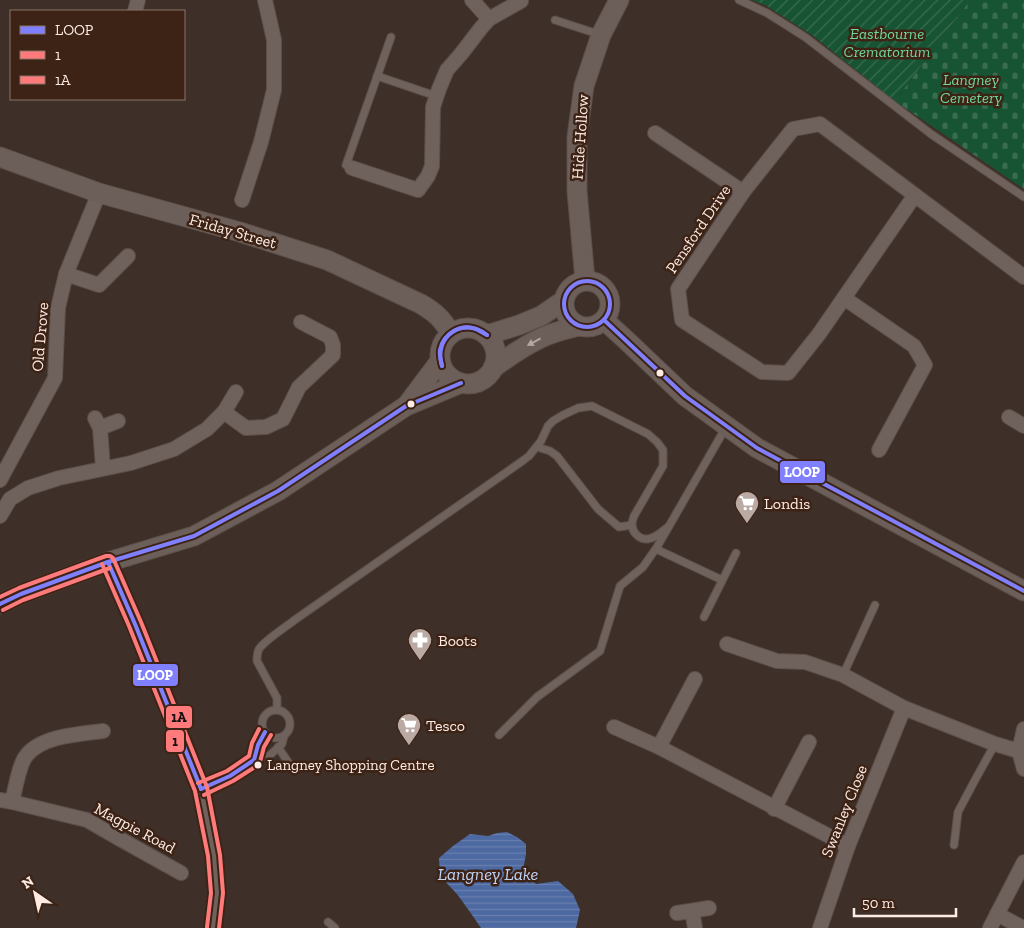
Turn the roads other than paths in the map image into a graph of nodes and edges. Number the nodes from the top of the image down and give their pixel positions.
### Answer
1 (265, 0) edge
2 (472, 0) edge
3 (619, 0) edge
4 (739, 0) edge
5 (522, 1) edge
6 (489, 19) junction
7 (555, 20) dead end
8 (601, 35) junction
9 (391, 37) dead end
10 (377, 76) junction
11 (436, 96) junction
12 (655, 134) dead end
13 (0, 157) edge
14 (352, 168) joint
15 (743, 192) junction
16 (99, 193) junction
17 (915, 195) junction
18 (1024, 197) edge
19 (242, 200) dead end
20 (128, 256) dead end
21 (66, 274) junction
22 (1024, 277) edge
23 (585, 280) junction
24 (844, 298) junction
25 (563, 301) junction
26 (604, 320) junction
27 (301, 322) dead end
28 (580, 326) junction
29 (452, 332) junction
30 (487, 335) junction
31 (440, 361) junction
32 (493, 368) junction
33 (461, 384) junction
34 (236, 392) dead end
35 (406, 406) junction
36 (224, 412) junction
37 (1009, 417) dead end
38 (118, 421) dead end
39 (1024, 426) edge
40 (726, 427) junction
41 (537, 446) junction
42 (879, 450) dead end
43 (104, 468) junction
44 (0, 480) edge
45 (0, 516) edge
46 (632, 525) junction
47 (669, 526) junction
48 (656, 548) junction
49 (736, 553) dead end
50 (108, 562) junction
51 (722, 580) junction
52 (1024, 591) edge
53 (0, 604) edge
54 (875, 605) dead end
55 (704, 617) dead end
56 (727, 644) dead end
57 (844, 675) junction
58 (695, 679) dead end
59 (904, 708) junction
60 (277, 710) junction
61 (614, 727) dead end
62 (1024, 729) edge
63 (103, 731) dead end
64 (265, 732) junction
65 (499, 735) dead end
66 (284, 736) junction
67 (810, 742) dead end
68 (995, 744) junction
69 (278, 747) junction
70 (659, 747) junction
71 (1018, 751) junction
72 (254, 760) junction
73 (290, 765) dead end
74 (1024, 769) edge
75 (200, 789) junction
76 (6, 801) edge
77 (774, 809) junction
78 (954, 845) dead end
79 (848, 846) junction
80 (1024, 862) edge
81 (182, 873) dead end
82 (709, 908) dead end
83 (692, 911) junction
84 (677, 913) dead end
85 (997, 914) junction
86 (328, 922) dead end
87 (214, 928) edge
88 (335, 928) edge
89 (696, 928) edge
90 (820, 928) edge
91 (990, 928) edge
92 (1022, 928) edge

1 - 19 street
2 - 6 street
3 - 8 main road, Hide Hollow
4 - 18 lane
5 - 6 street
6 - 11 street
7 - 8 lane
8 - 23 main road, Hide Hollow
9 - 10 lane
10 - 11 lane
10 - 14 lane
11 - 14 street
12 - 15 street
13 - 16 main road, Friday Street
15 - 17 street, Pensford Drive
15 - 24 street, Pensford Drive
16 - 21 street, Old Drove
16 - 29 main road, Friday Street
17 - 22 street, Pensford Drive
17 - 24 street, Pensford Drive
20 - 21 street
21 - 44 street, Old Drove
23 - 25 main road
23 - 26 main road
24 - 42 street
25 - 28 main road
25 - 30 main road
26 - 28 main road
26 - 40 main road
27 - 36 street
28 -> 32 main road
29 - 30 main road
29 - 31 main road
30 - 32 main road
31 - 33 main road
31 - 35 main road
32 - 33 main road
33 - 35 main road
34 - 36 street
35 - 50 main road
36 - 43 street
37 - 39 street
38 - 43 street
40 - 47 lane
40 - 52 main road
41 - 46 lane
41 - 46 lane
41 - 60 lane
43 - 45 street
46 - 47 lane
47 - 48 lane
48 - 51 lane
48 - 65 lane
49 - 51 lane
50 - 53 main road
50 - 75 street
51 - 55 lane
54 - 57 lane
56 - 57 street
57 - 59 street
58 - 70 street
59 - 68 street
59 - 79 street, Swanley Close
60 - 64 lane
60 - 66 lane
61 - 70 street
62 - 71 street
63 - 76 street, Magpie Road
64 - 66 lane
64 - 72 lane
66 - 69 lane
67 - 77 street
68 - 71 street
68 - 78 lane
69 - 72 lane
69 - 73 lane
70 - 77 street
71 - 74 street
72 - 75 lane
75 - 87 street
76 - 81 street, Magpie Road
77 - 79 street
79 - 90 street, Swanley Close
80 - 85 street
82 - 83 street
83 - 84 street
83 - 89 street
85 - 91 street
85 - 92 street
86 - 88 lane

